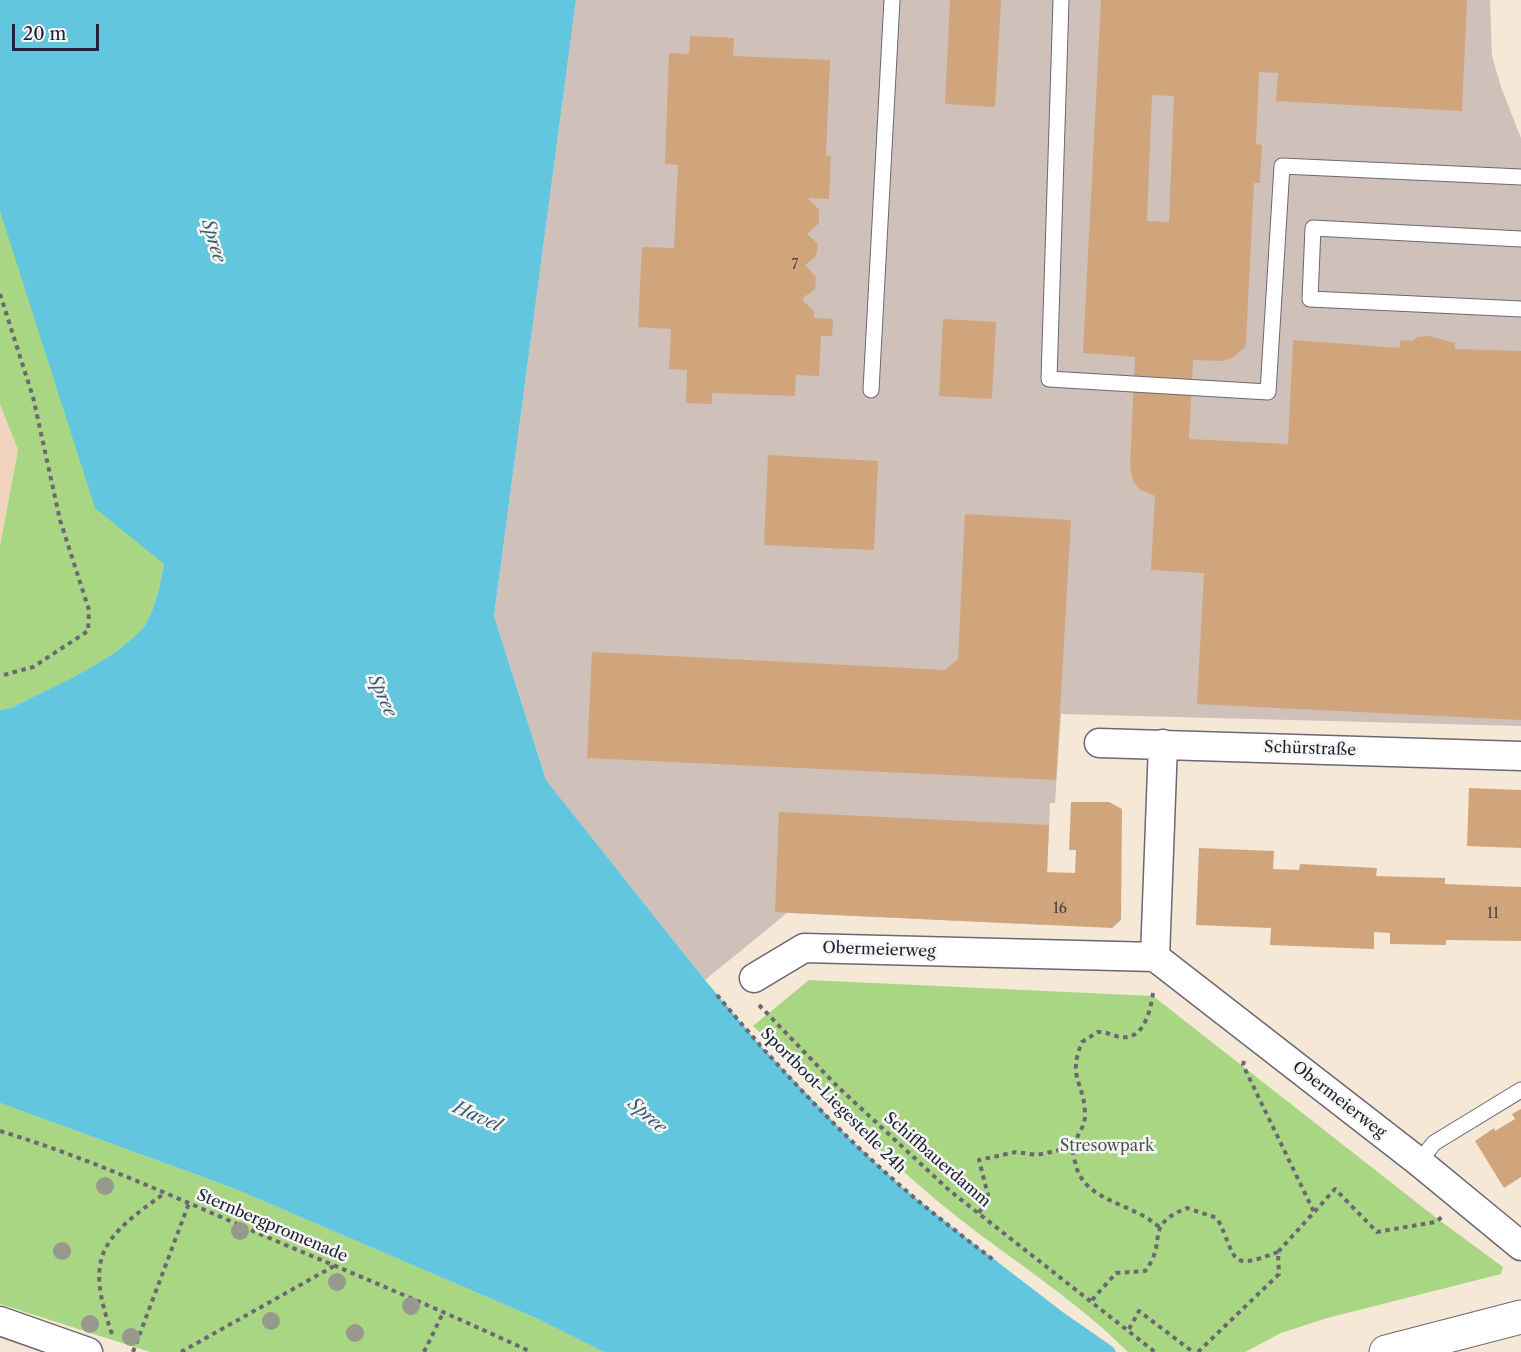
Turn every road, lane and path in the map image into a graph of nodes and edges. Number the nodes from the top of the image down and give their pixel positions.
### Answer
1 (892, 0) edge
2 (1061, 0) edge
3 (1521, 177) edge
4 (1521, 239) edge
5 (0, 294) edge
6 (1521, 309) edge
7 (871, 390) dead end
8 (0, 676) edge
9 (1099, 742) dead end
10 (1163, 744) junction
11 (1521, 756) edge
12 (1155, 957) junction
13 (754, 978) joint
14 (1153, 986) dead end
15 (717, 995) dead end
16 (1245, 1058) dead end
17 (1521, 1090) edge
18 (0, 1131) edge
19 (1073, 1148) junction
20 (1419, 1162) junction
21 (165, 1193) junction
22 (189, 1203) junction
23 (1314, 1212) junction
24 (979, 1213) junction
25 (1446, 1214) dead end
26 (1159, 1227) junction
27 (1521, 1246) edge
28 (1278, 1252) junction
29 (996, 1262) dead end
30 (334, 1266) junction
31 (1092, 1300) junction
32 (444, 1311) junction
33 (1521, 1317) edge
34 (0, 1321) edge
35 (1129, 1329) junction
36 (113, 1339) dead end
37 (88, 1352) edge
38 (133, 1352) edge
39 (181, 1352) edge
40 (424, 1352) edge
41 (531, 1352) edge
42 (1155, 1352) edge
43 (1196, 1352) edge
44 (1386, 1352) edge

1 - 7 lane
2 - 3 lane
4 - 6 lane
5 - 8 path
9 - 10 street, Schürstraße
10 - 11 street, Schürstraße
10 - 12 street
12 - 13 street, Obermeierweg
12 - 20 street, Obermeierweg
13 - 24 path, Schiffbauerdamm
14 - 19 path
15 - 29 path, Sportboot-Liegestelle 24h
16 - 23 path
17 - 20 lane
18 - 21 path, Sternbergpromenade
19 - 24 path
19 - 26 path
20 - 27 street, Obermeierweg
21 - 22 path, Sternbergpromenade
21 - 36 path
22 - 30 path, Sternbergpromenade
22 - 38 path
23 - 25 path
23 - 28 path
24 - 31 path, Schiffbauerdamm
26 - 28 path
26 - 31 path
28 - 43 path
30 - 32 path, Sternbergpromenade
30 - 39 path
31 - 35 path, Schiffbauerdamm
32 - 40 path
32 - 41 path, Sternbergpromenade
33 - 44 street
34 - 37 street
35 - 42 path, Schiffbauerdamm
35 - 43 path

